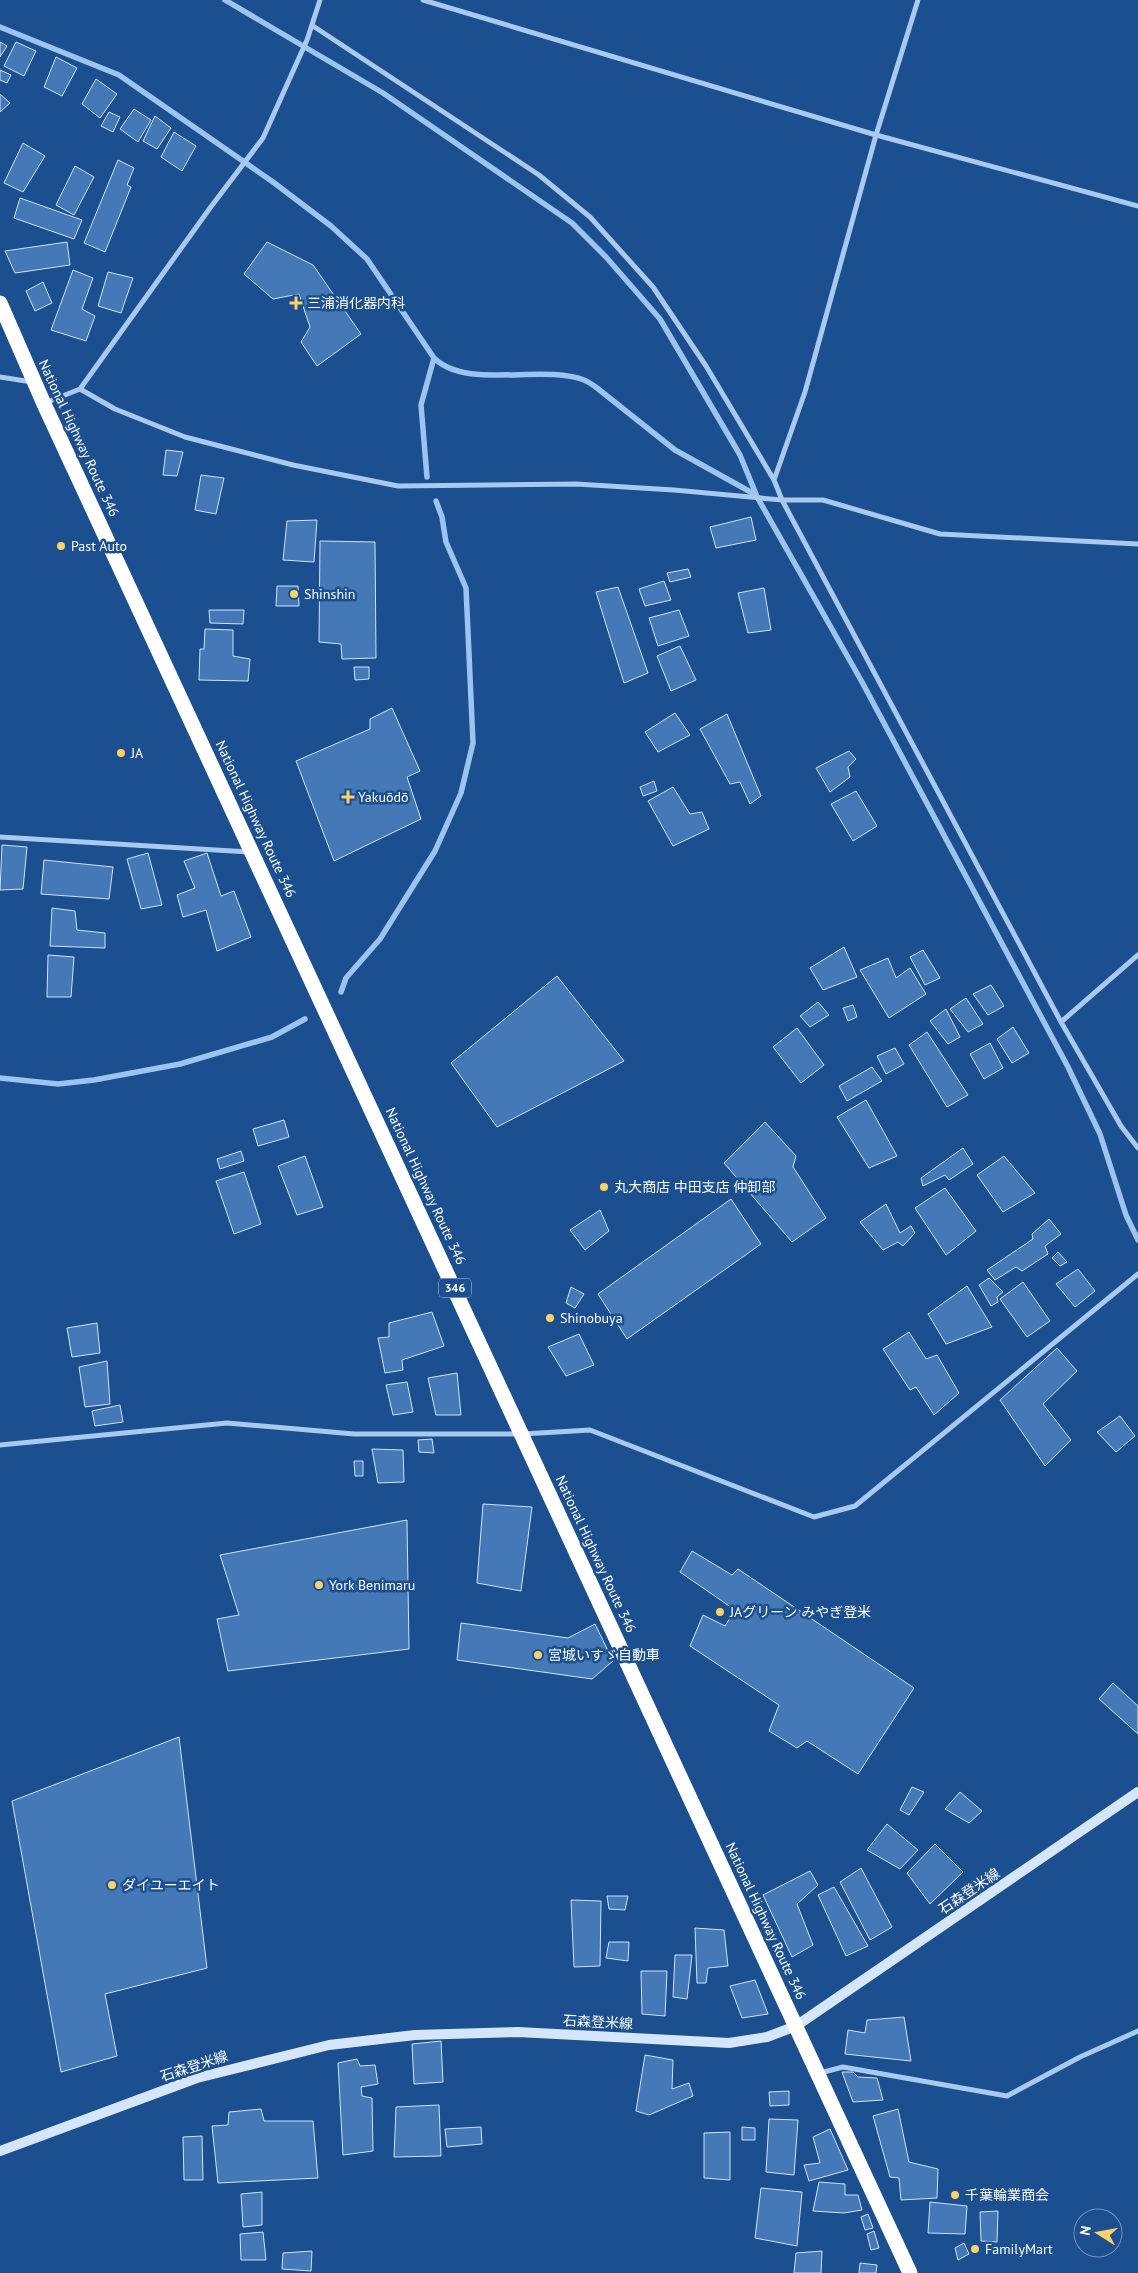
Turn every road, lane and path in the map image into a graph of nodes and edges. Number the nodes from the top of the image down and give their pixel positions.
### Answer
1 (320, 0) edge
2 (423, 0) edge
3 (918, 0) edge
4 (312, 26) junction
5 (876, 135) junction
6 (1138, 206) edge
7 (0, 304) edge
8 (0, 377) edge
9 (35, 382) junction
10 (80, 389) junction
11 (44, 404) junction
12 (774, 480) junction
13 (782, 500) junction
14 (1138, 544) edge
15 (0, 837) edge
16 (254, 852) junction
17 (1138, 955) edge
18 (1060, 1022) junction
19 (1138, 1148) edge
20 (1138, 1274) edge
21 (523, 1434) junction
22 (0, 1445) edge
23 (1138, 1792) edge
24 (796, 2026) junction
25 (1138, 2031) edge
26 (818, 2074) junction
27 (0, 2151) edge
28 (910, 2273) edge

1 - 4 street
2 - 5 street
3 - 5 street
4 - 10 street
4 - 12 street
5 - 6 street
5 - 12 street
7 - 9 highway, National Highway Route 346 / 346
8 - 9 street
9 - 11 highway, National Highway Route 346 / 346
10 - 11 street
10 - 13 street
11 - 16 highway, National Highway Route 346 / 346
12 - 13 street
13 - 14 street
13 - 18 street
15 - 16 street
16 - 21 highway, National Highway Route 346 / 346
17 - 18 street
18 - 19 street
20 - 21 street
21 - 22 street
21 - 24 highway, National Highway Route 346 / 346
23 - 24 main road, 石森登米線
24 - 26 highway, National Highway Route 346 / 346
24 - 27 main road, 石森登米線
25 - 26 street
26 - 28 highway, National Highway Route 346 / 346

